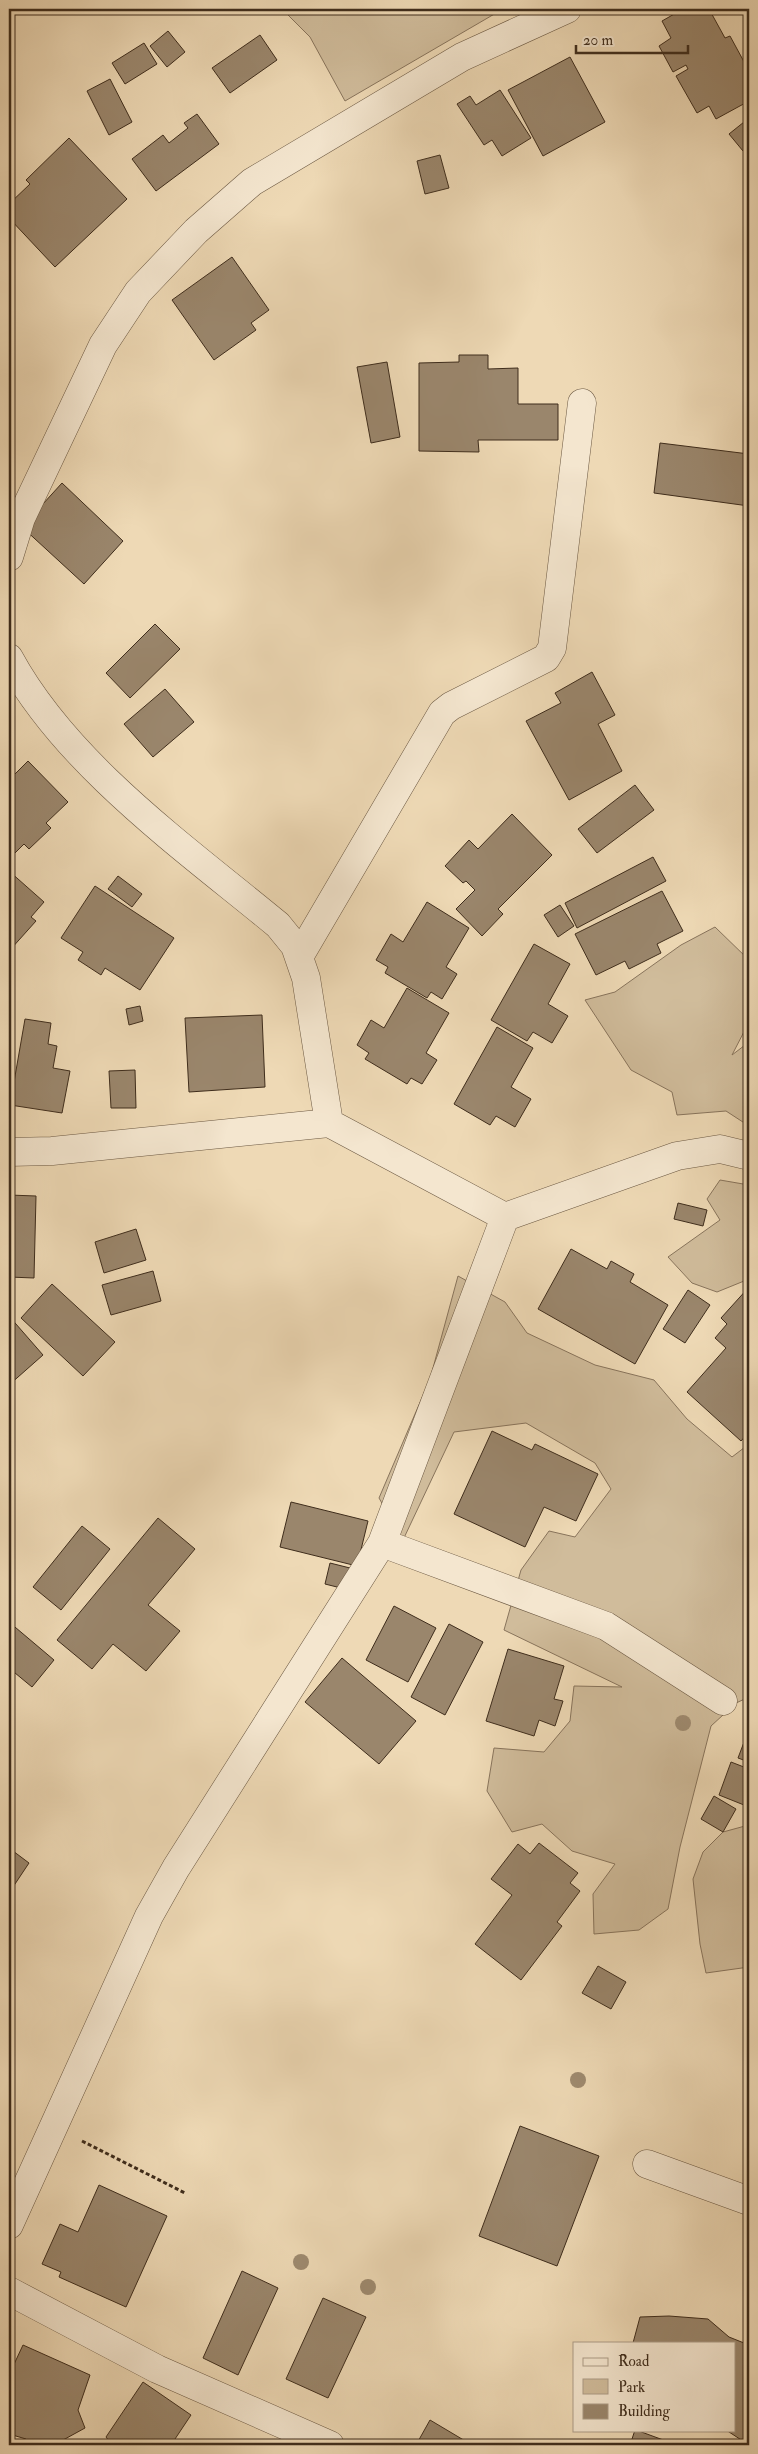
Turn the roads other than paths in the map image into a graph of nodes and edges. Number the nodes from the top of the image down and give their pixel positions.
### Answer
1 (568, 9) edge
2 (582, 403) dead end
3 (9, 557) edge
4 (9, 658) edge
5 (299, 958) junction
6 (329, 1123) junction
7 (9, 1152) edge
8 (749, 1156) edge
9 (505, 1217) junction
10 (382, 1543) junction
11 (723, 1702) dead end
12 (647, 2164) dead end
13 (749, 2201) edge
14 (9, 2224) edge
15 (9, 2292) edge
16 (330, 2445) edge

1 - 3 street
2 - 5 street
4 - 5 street
5 - 6 street
6 - 7 street
6 - 9 street
8 - 9 street
9 - 10 street
10 - 11 street
10 - 14 street
12 - 13 street
15 - 16 street

